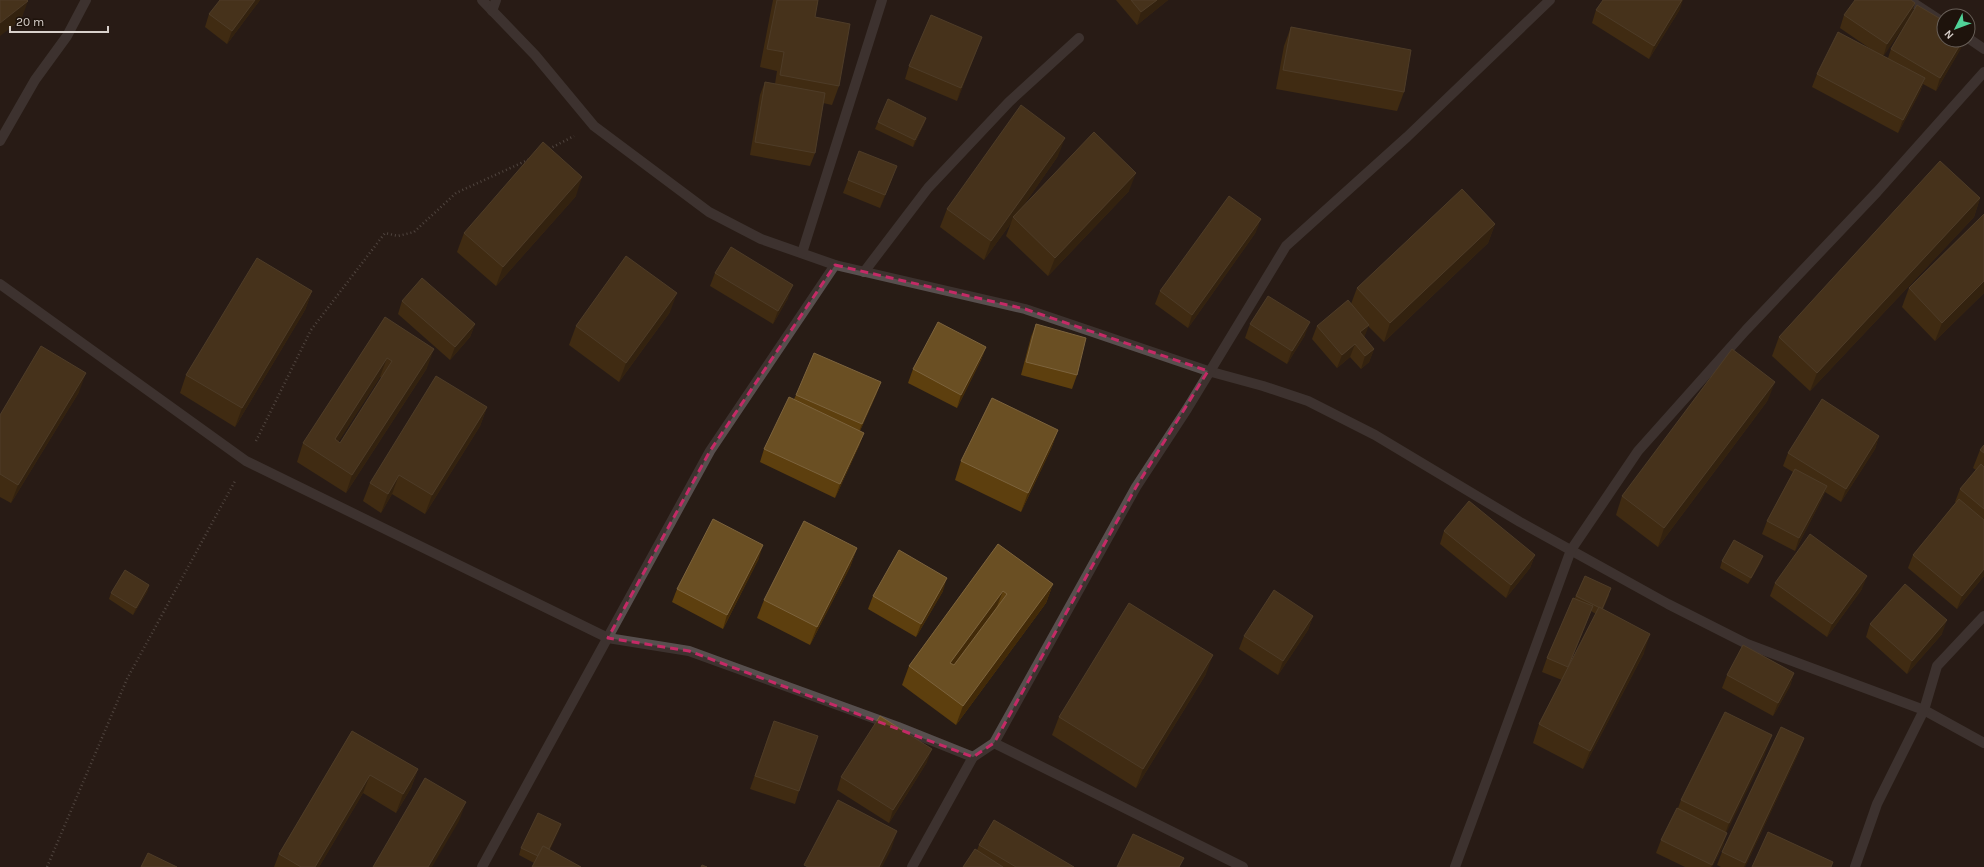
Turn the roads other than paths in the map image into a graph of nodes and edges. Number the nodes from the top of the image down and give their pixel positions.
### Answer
1 (86, 0) edge
2 (482, 0) edge
3 (496, 0) edge
4 (882, 0) edge
5 (1550, 0) edge
6 (1909, 0) edge
7 (492, 10) junction
8 (1936, 18) edge
9 (1079, 38) dead end
10 (1984, 72) edge
11 (0, 141) edge
12 (802, 253) junction
13 (835, 265) junction
14 (864, 272) junction
15 (0, 284) edge
16 (1208, 371) junction
17 (1571, 550) junction
18 (1984, 616) edge
19 (608, 638) junction
20 (1924, 710) junction
21 (994, 743) junction
22 (1984, 743) edge
23 (973, 757) junction
24 (482, 867) edge
25 (912, 867) edge
26 (1243, 867) edge
27 (1455, 867) edge
28 (1855, 867) edge

1 - 11 street
2 - 7 street
3 - 7 street
4 - 12 street
5 - 16 street
6 - 8 street
7 - 12 street
9 - 14 street
10 - 17 street
12 - 13 street
13 - 14 street
13 - 19 street
14 - 16 street
15 - 19 street
16 - 17 street
16 - 21 street
17 - 20 street
17 - 27 street
18 - 20 street
19 - 23 street
19 - 24 street
20 - 22 street
20 - 28 street
21 - 23 street
21 - 26 street
23 - 25 street

